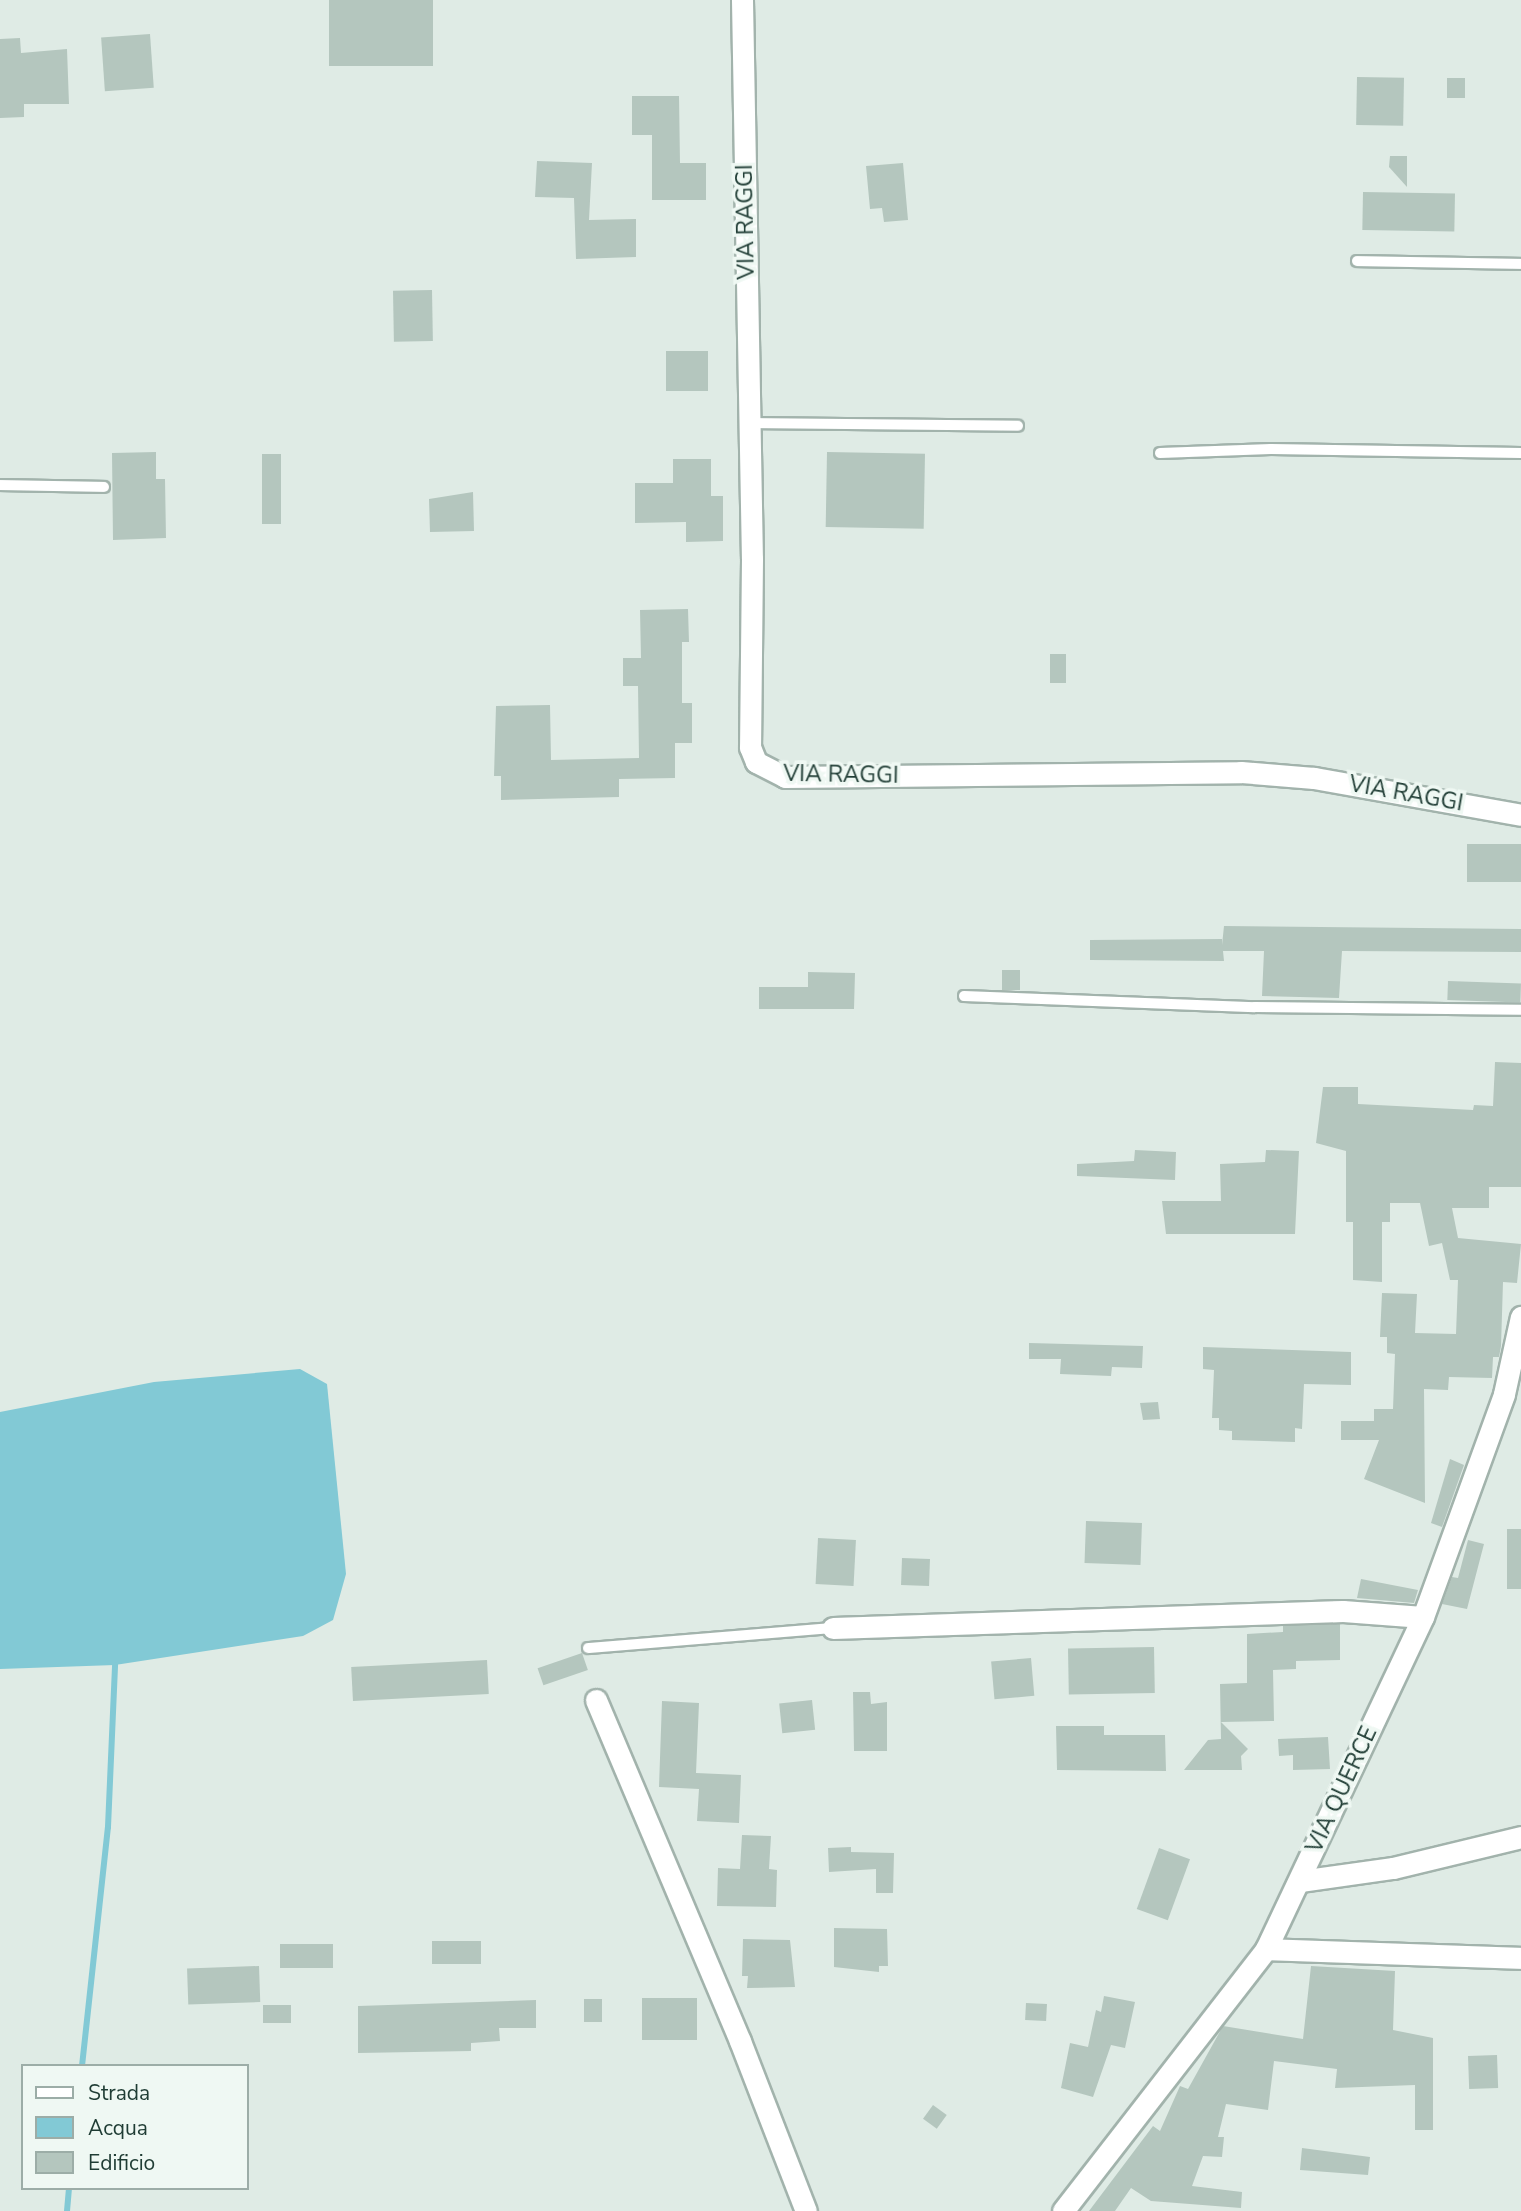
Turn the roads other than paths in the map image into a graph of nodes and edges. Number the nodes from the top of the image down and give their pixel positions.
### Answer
1 (742, 0) edge
2 (1357, 261) dead end
3 (1521, 264) edge
4 (750, 423) junction
5 (1018, 426) dead end
6 (1160, 453) dead end
7 (1521, 453) edge
8 (0, 485) edge
9 (104, 487) dead end
10 (1521, 815) edge
11 (964, 996) dead end
12 (1521, 1010) edge
13 (1521, 1317) edge
14 (1423, 1617) junction
15 (833, 1628) joint
16 (589, 1648) dead end
17 (596, 1700) dead end
18 (1521, 1837) edge
19 (1300, 1881) junction
20 (1266, 1948) junction
21 (1521, 1958) edge
22 (806, 2211) edge
23 (1063, 2211) edge

1 - 4 street, VIA RAGGI
2 - 3 lane
4 - 5 lane
4 - 10 street, VIA RAGGI
6 - 7 lane
8 - 9 lane
11 - 12 lane
13 - 14 street, VIA QUERCE
14 - 15 street
14 - 19 street, VIA QUERCE
15 - 16 lane
17 - 22 street
18 - 19 street
19 - 20 street, VIA QUERCE
20 - 21 street
20 - 23 street, VIA QUERCE

